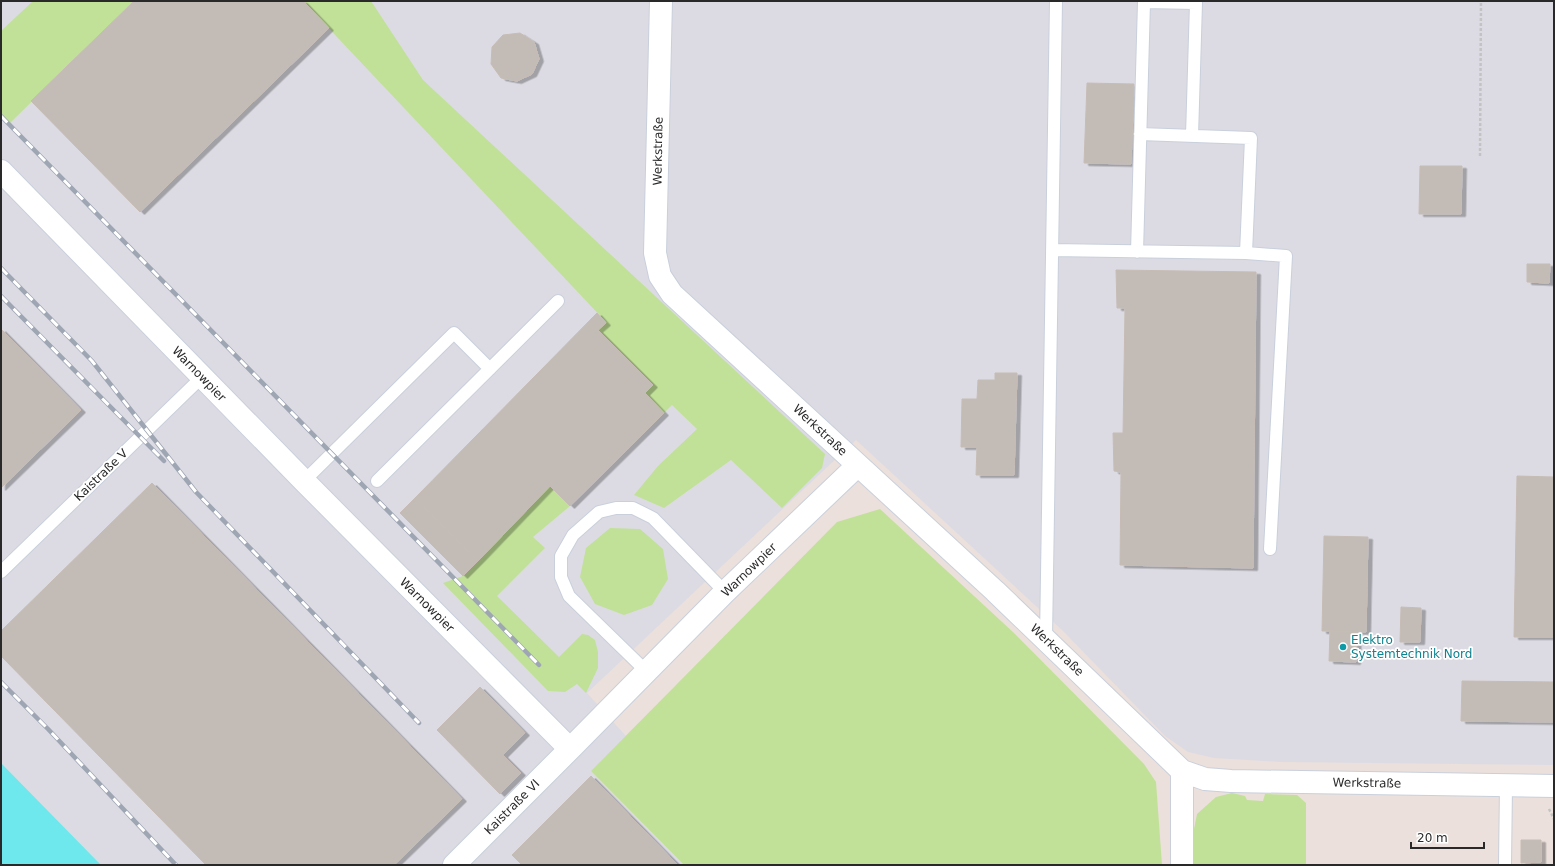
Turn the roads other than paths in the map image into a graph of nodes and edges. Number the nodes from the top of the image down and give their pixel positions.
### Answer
1 (661, 1) edge
2 (1056, 1) edge
3 (1140, 134) junction
4 (1192, 136) junction
5 (1, 171) edge
6 (1052, 250) junction
7 (1137, 252) junction
8 (1246, 253) junction
9 (558, 301) dead end
10 (490, 369) junction
11 (202, 377) junction
12 (858, 465) junction
13 (304, 481) junction
14 (377, 481) dead end
15 (1270, 549) dead end
16 (1, 572) edge
17 (725, 592) junction
18 (1046, 639) junction
19 (647, 672) junction
20 (570, 749) junction
21 (1182, 771) junction
22 (1506, 785) junction
23 (1554, 786) edge
24 (454, 865) edge
25 (1182, 865) edge
26 (1505, 865) edge

1 - 12 street, Werkstraße
2 - 6 lane
3 - 4 lane
3 - 4 lane
3 - 7 lane
4 - 8 lane
5 - 11 street, Warnowpier
6 - 7 lane
6 - 18 lane
7 - 8 lane
8 - 15 lane
9 - 10 lane
10 - 13 lane
10 - 14 lane
11 - 13 street, Warnowpier
11 - 16 lane, Kaistraße V
12 - 17 street, Warnowpier
12 - 18 street, Werkstraße
13 - 20 street, Warnowpier
17 - 19 street, Warnowpier
17 - 19 lane
18 - 21 street, Werkstraße
19 - 20 street, Warnowpier
20 - 24 street, Kaistraße VI
21 - 22 street, Werkstraße
21 - 25 street
22 - 23 street, Werkstraße
22 - 26 lane

